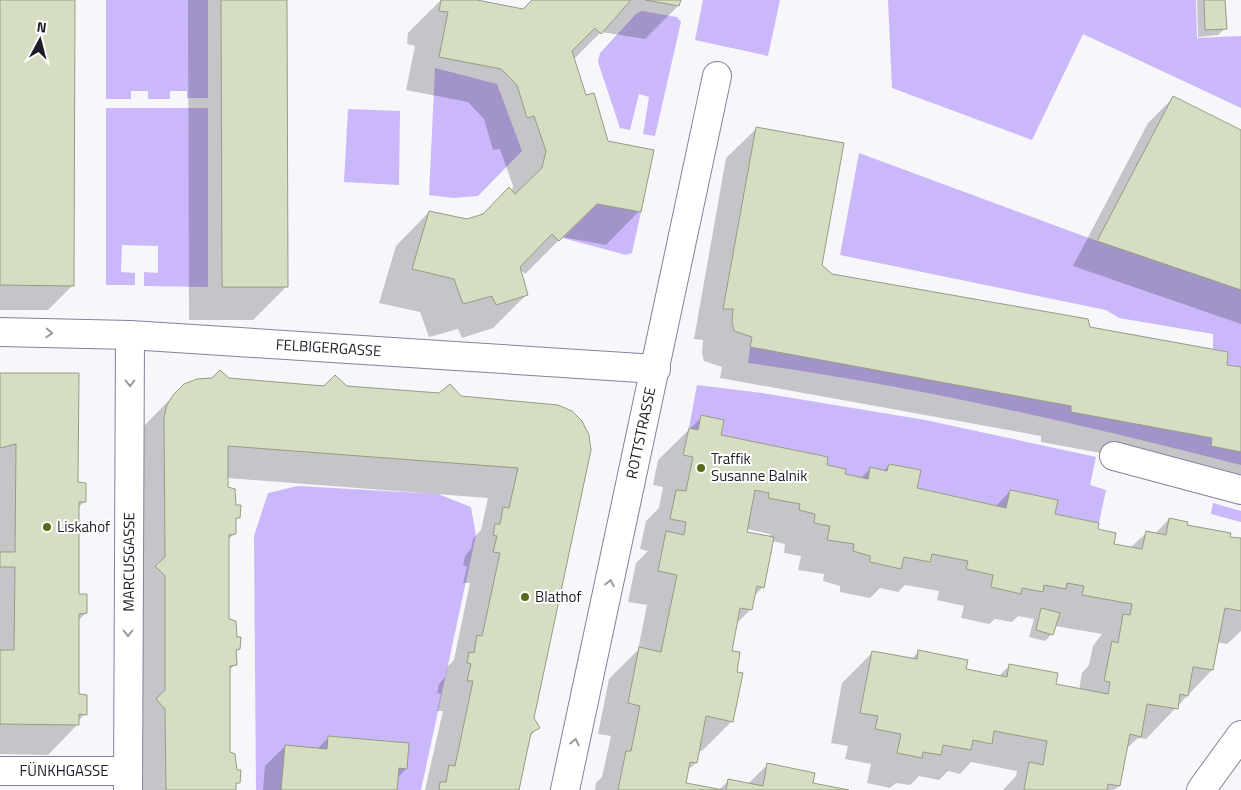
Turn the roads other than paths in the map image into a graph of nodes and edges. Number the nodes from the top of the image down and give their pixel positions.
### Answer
1 (717, 76) dead end
2 (0, 332) edge
3 (130, 335) junction
4 (656, 368) junction
5 (1114, 456) dead end
6 (1241, 490) edge
7 (1241, 735) edge
8 (0, 771) edge
9 (128, 780) edge
10 (565, 790) edge
11 (1201, 790) edge

1 - 4 street, ROTTSTRASSE
2 -> 3 street, FELBIGERGASSE
3 - 4 street, FELBIGERGASSE
3 -> 9 street, MARCUSGASSE
10 -> 4 street, ROTTSTRASSE
5 - 6 street
7 - 11 street
8 - 9 street, FÜNKHGASSE

